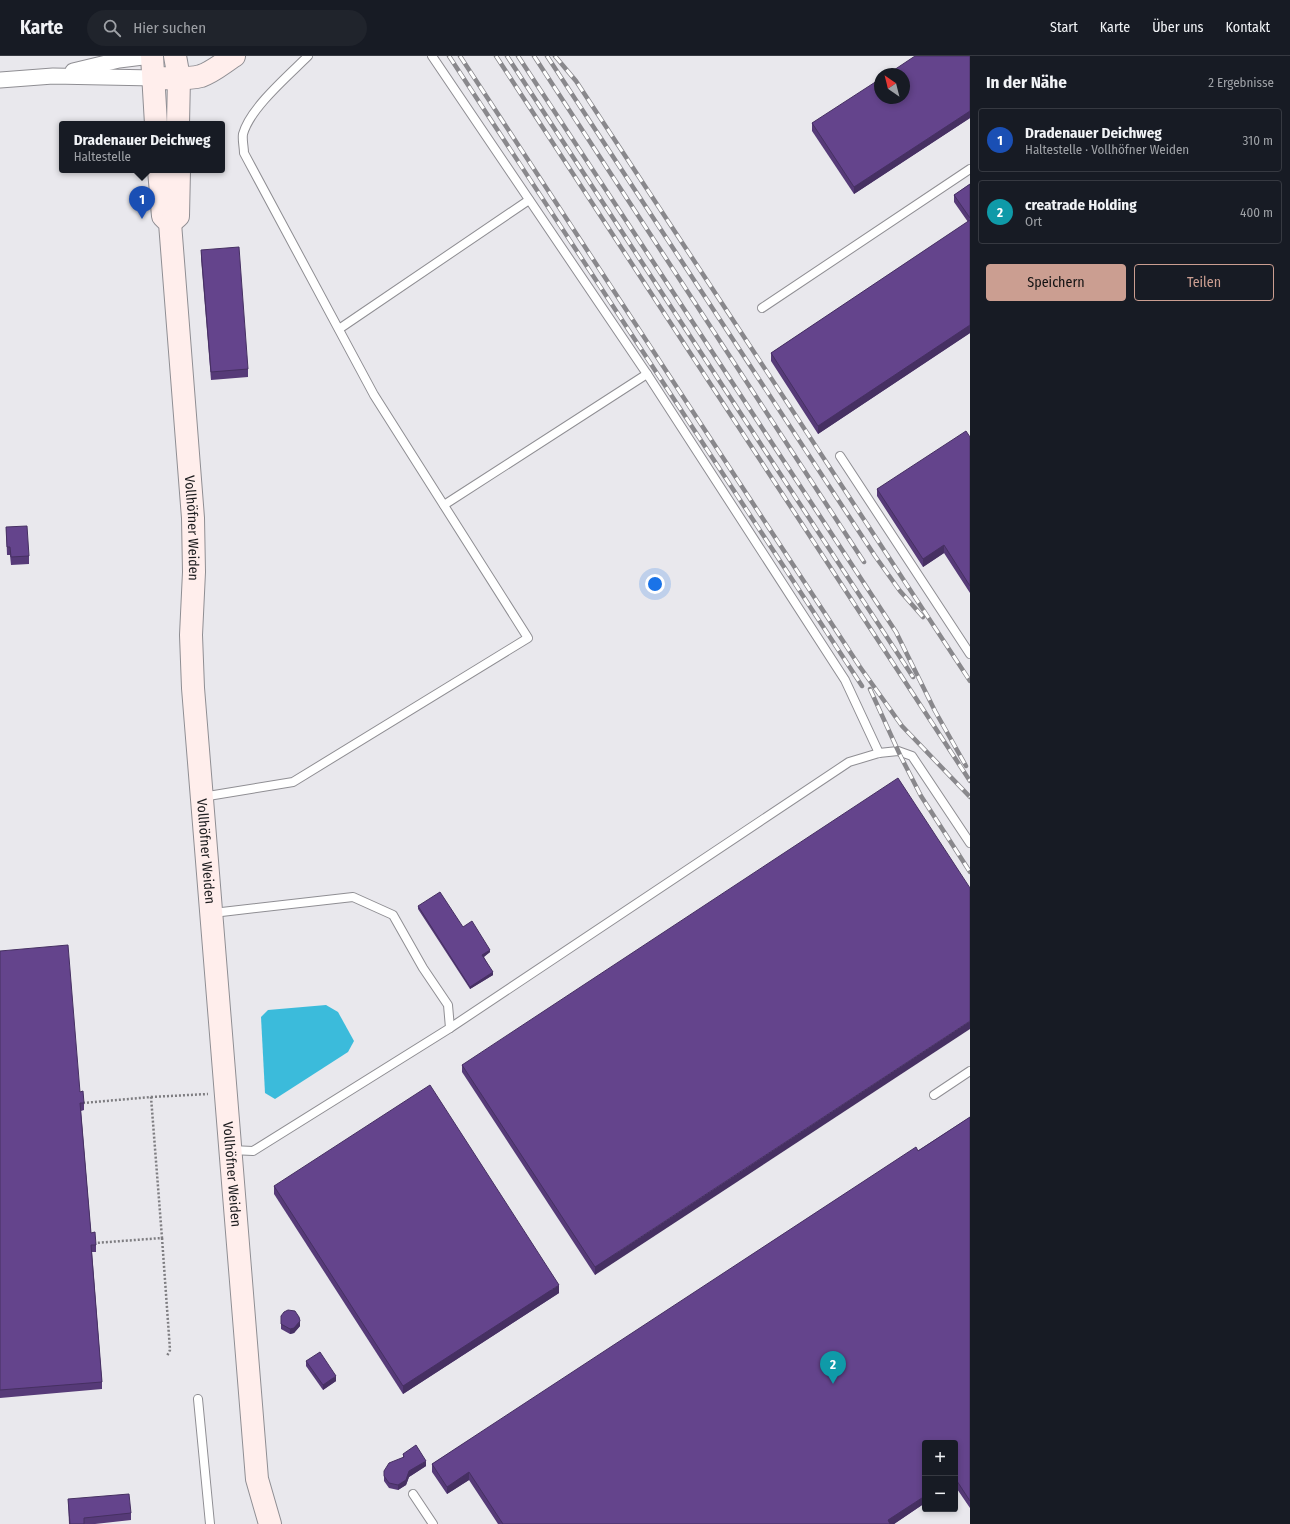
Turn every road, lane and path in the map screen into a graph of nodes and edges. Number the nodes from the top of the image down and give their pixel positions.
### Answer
1 (152, 56) edge
2 (176, 56) edge
3 (234, 56) edge
4 (308, 56) edge
5 (432, 56) edge
6 (54, 76) junction
7 (154, 78) junction
8 (179, 78) junction
9 (0, 80) edge
10 (156, 121) edge
11 (178, 121) edge
12 (970, 169) edge
13 (159, 173) edge
14 (179, 173) edge
15 (529, 200) junction
16 (170, 223) junction
17 (762, 308) dead end
18 (339, 328) junction
19 (647, 374) junction
20 (840, 456) dead end
21 (444, 505) junction
22 (970, 654) edge
23 (879, 753) junction
24 (202, 797) junction
25 (970, 843) edge
26 (212, 913) junction
27 (450, 1028) junction
28 (970, 1071) edge
29 (226, 1092) junction
30 (934, 1095) dead end
31 (151, 1098) junction
32 (83, 1103) edge
33 (230, 1150) junction
34 (162, 1238) junction
35 (95, 1244) edge
36 (167, 1356) dead end
37 (198, 1399) dead end
38 (257, 1479) junction
39 (413, 1494) dead end
40 (210, 1524) edge
41 (254, 1524) edge
42 (270, 1524) edge
43 (433, 1524) edge

1 - 6 street
1 - 7 main road
2 - 8 main road
3 - 8 main road
4 - 18 lane
5 - 15 lane
6 - 7 street
6 - 9 street
7 - 8 main road
7 - 10 main road
8 - 11 main road
12 - 17 lane
13 - 16 main road, Vollhöfner Weiden
14 - 16 main road
15 - 18 lane
15 - 19 lane
16 - 24 main road, Vollhöfner Weiden
18 - 21 lane
19 - 21 lane
19 - 23 lane
20 - 22 lane
21 - 24 lane
23 - 25 lane
23 - 27 lane
24 - 26 main road, Vollhöfner Weiden
26 - 27 lane
26 - 29 main road, Vollhöfner Weiden
27 - 33 lane
28 - 30 lane
29 - 31 path
29 - 33 main road, Vollhöfner Weiden
31 - 32 path
31 - 34 path
33 - 38 main road, Vollhöfner Weiden
34 - 35 path
34 - 36 path
37 - 40 lane
38 - 41 main road, Vollhöfner Weiden
38 - 42 main road, Vollhöfner Weiden
39 - 43 lane

